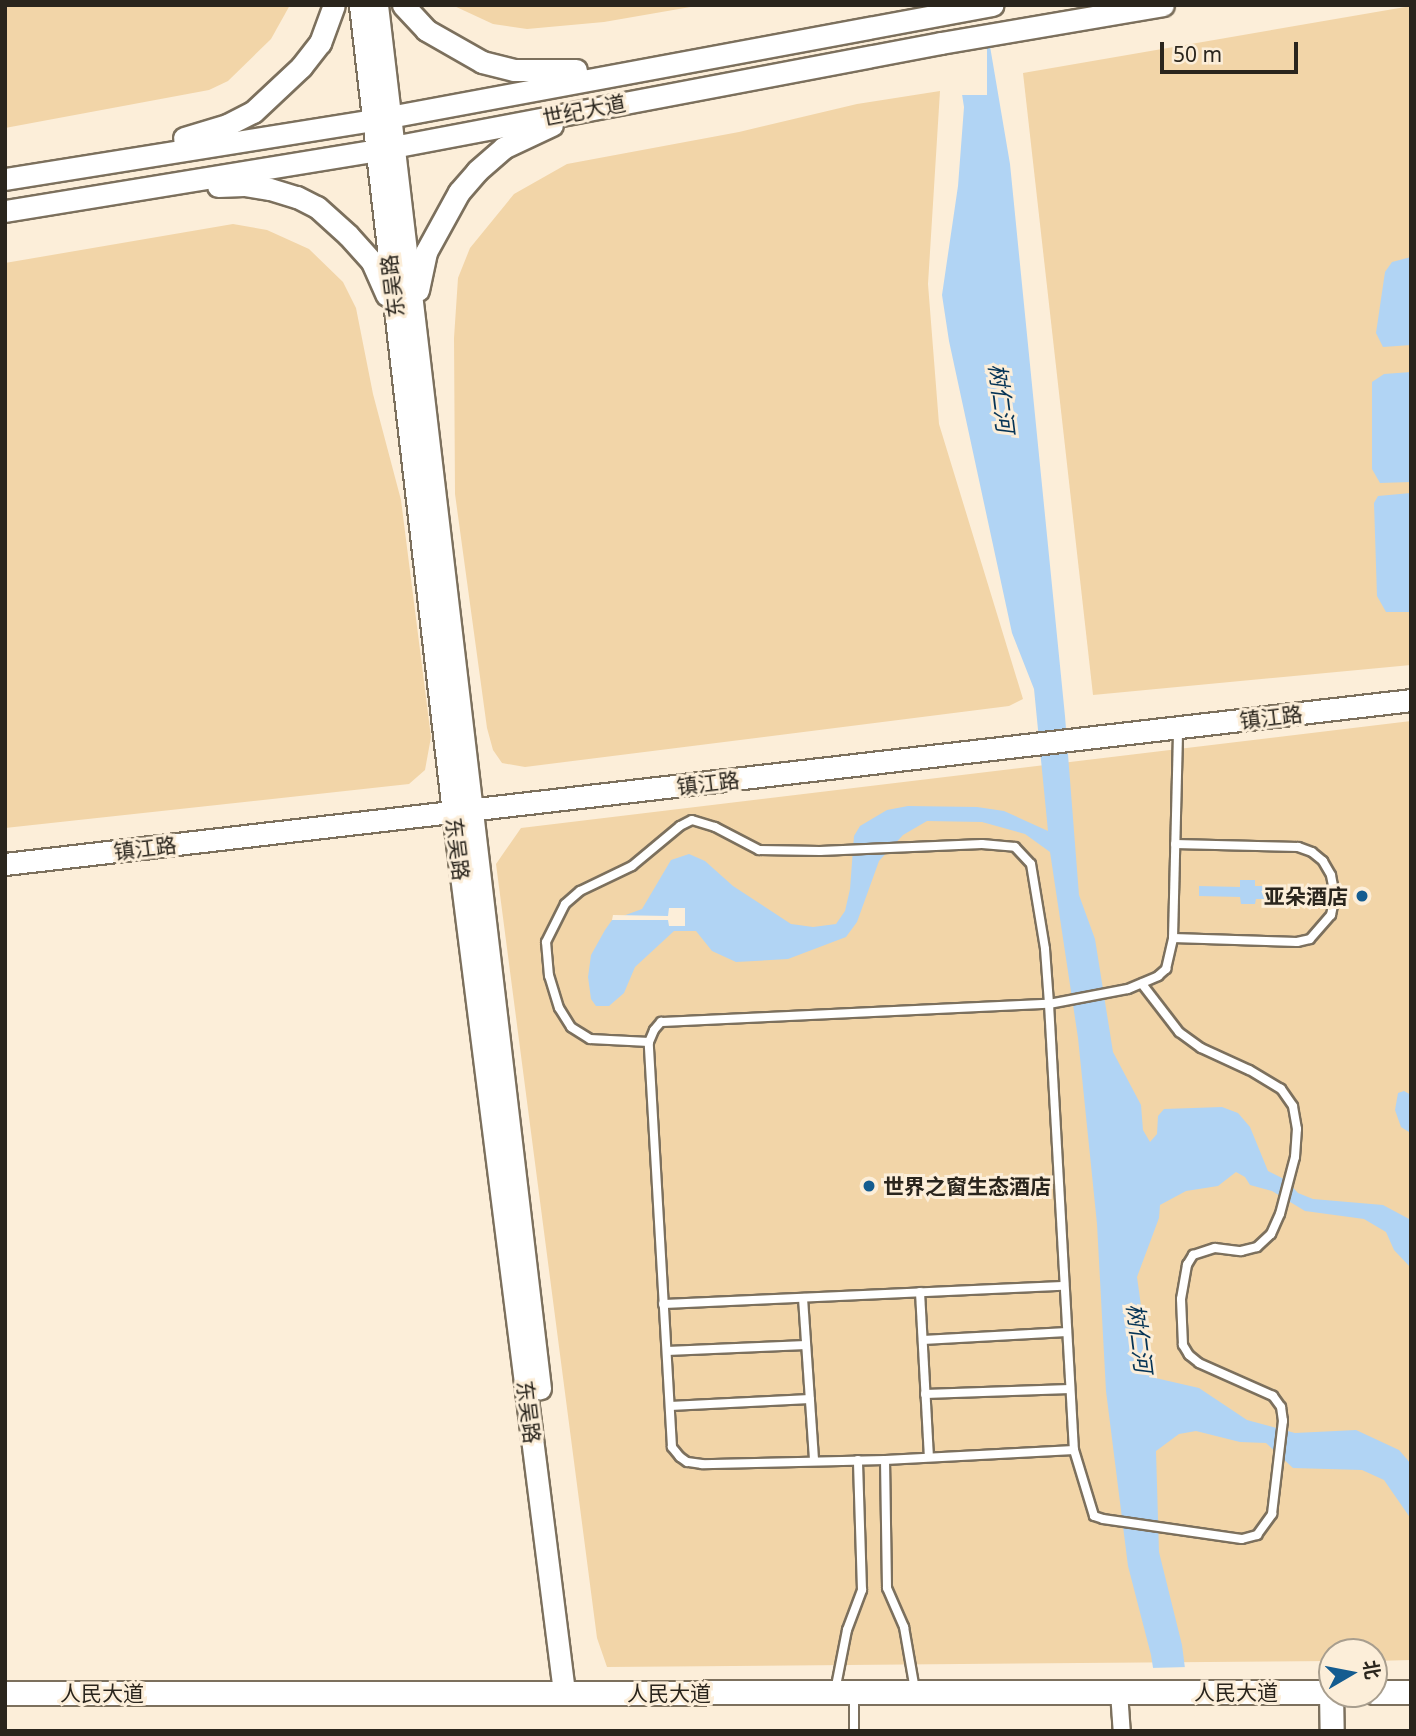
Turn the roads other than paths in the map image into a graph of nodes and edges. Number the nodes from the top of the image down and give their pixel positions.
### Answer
1 (334, 5) edge
2 (360, 5) edge
3 (377, 5) edge
4 (403, 5) edge
5 (992, 5) edge
6 (1163, 5) edge
7 (755, 47) junction
8 (599, 107) junction
9 (382, 118) junction
10 (386, 148) junction
11 (97, 163) junction
12 (5, 179) edge
13 (97, 193) junction
14 (5, 211) edge
15 (405, 311) junction
16 (1411, 700) edge
17 (1178, 728) junction
18 (463, 811) junction
19 (1175, 844) junction
20 (5, 864) edge
21 (1173, 938) junction
22 (1142, 984) junction
23 (1049, 1004) junction
24 (649, 1042) junction
25 (1064, 1286) junction
26 (920, 1292) junction
27 (803, 1298) junction
28 (663, 1304) junction
29 (1067, 1332) junction
30 (923, 1340) junction
31 (806, 1345) junction
32 (667, 1351) junction
33 (1070, 1389) junction
34 (925, 1394) junction
35 (810, 1399) junction
36 (670, 1406) junction
37 (1074, 1450) junction
38 (929, 1457) junction
39 (858, 1460) junction
40 (885, 1460) junction
41 (814, 1461) junction
42 (570, 1692) junction
43 (1119, 1692) junction
44 (1318, 1692) edge
45 (1388, 1692) edge
46 (1411, 1692) edge
47 (5, 1693) edge
48 (845, 1693) junction
49 (915, 1693) junction
50 (1331, 1708) edge
51 (854, 1731) edge
52 (1122, 1731) edge
53 (1332, 1731) edge

1 - 11 street
2 - 9 street, 东吴路
3 - 9 street, 东吴路
4 - 7 street
5 - 7 street, 世纪大道
6 - 8 street, 世纪大道
7 - 9 street, 世纪大道
8 - 10 street, 世纪大道
8 - 15 street
9 - 10 street, 东吴路
9 - 11 street, 世纪大道
10 - 13 street, 世纪大道
10 - 15 street, 东吴路
11 - 12 street, 世纪大道
13 - 14 street, 世纪大道
13 - 15 street
15 - 18 street, 东吴路
16 - 17 street, 镇江路
17 - 18 street, 镇江路
17 - 19 lane
18 - 20 street, 镇江路
18 - 42 street, 东吴路
19 - 21 lane
19 - 21 lane
21 - 22 lane
22 - 23 lane
22 - 37 lane
23 - 24 lane
23 - 24 lane
23 - 25 lane
24 - 28 lane
25 - 26 lane
25 - 29 lane
26 - 27 lane
26 - 30 lane
27 - 28 lane
27 - 31 lane
28 - 32 lane
29 - 30 lane
29 - 33 lane
30 - 34 lane
31 - 32 lane
31 - 35 lane
32 - 36 lane
33 - 34 lane
33 - 37 lane
34 - 38 lane
35 - 36 lane
35 - 41 lane
36 - 41 lane
37 - 38 lane
38 - 40 lane
39 - 40 lane
39 - 41 lane
39 - 48 lane
40 - 49 lane
42 - 47 main road, 人民大道
42 - 48 main road, 人民大道
43 - 44 main road, 人民大道
43 - 49 main road, 人民大道
43 - 52 street
45 - 46 main road
48 - 49 main road, 人民大道
48 - 51 lane
50 - 53 main road

